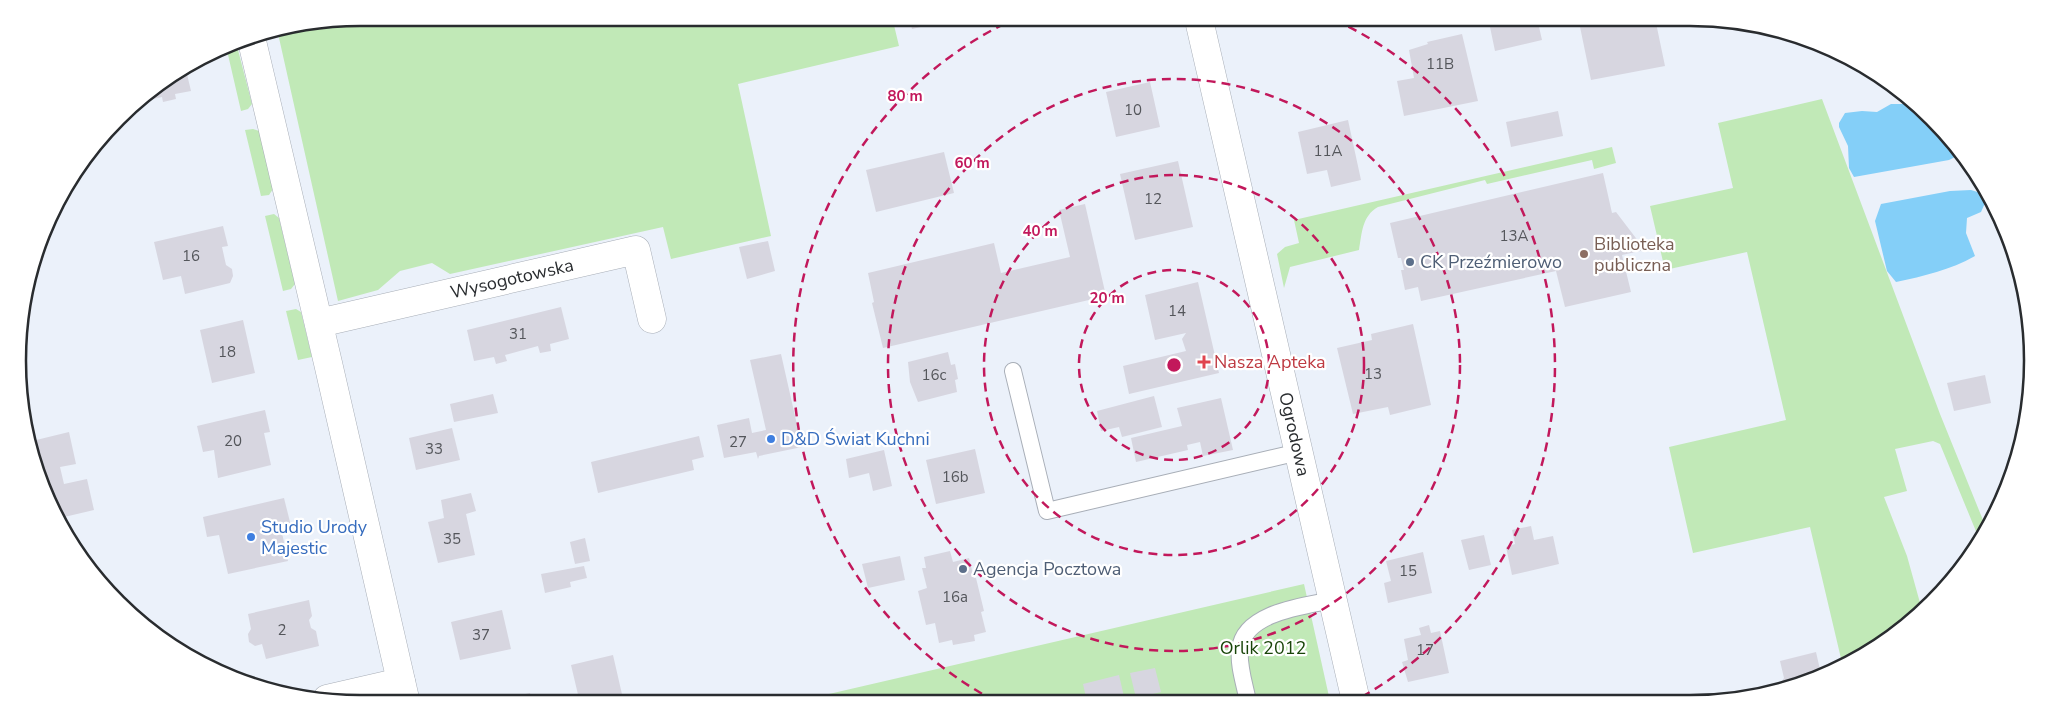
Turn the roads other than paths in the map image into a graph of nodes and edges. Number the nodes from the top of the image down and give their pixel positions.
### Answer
1 (1200, 26) edge
2 (253, 44) edge
3 (652, 319) dead end
4 (319, 323) junction
5 (1013, 370) dead end
6 (1299, 452) junction
7 (1333, 600) junction
8 (403, 693) edge
9 (378, 695) edge
10 (1247, 695) edge
11 (1355, 695) edge

1 - 6 street, Ogrodowa
2 - 4 street
3 - 4 street, Wysogotowska
4 - 8 street
5 - 6 lane
6 - 7 street, Ogrodowa
7 - 10 lane
7 - 11 street, Ogrodowa
8 - 9 street

